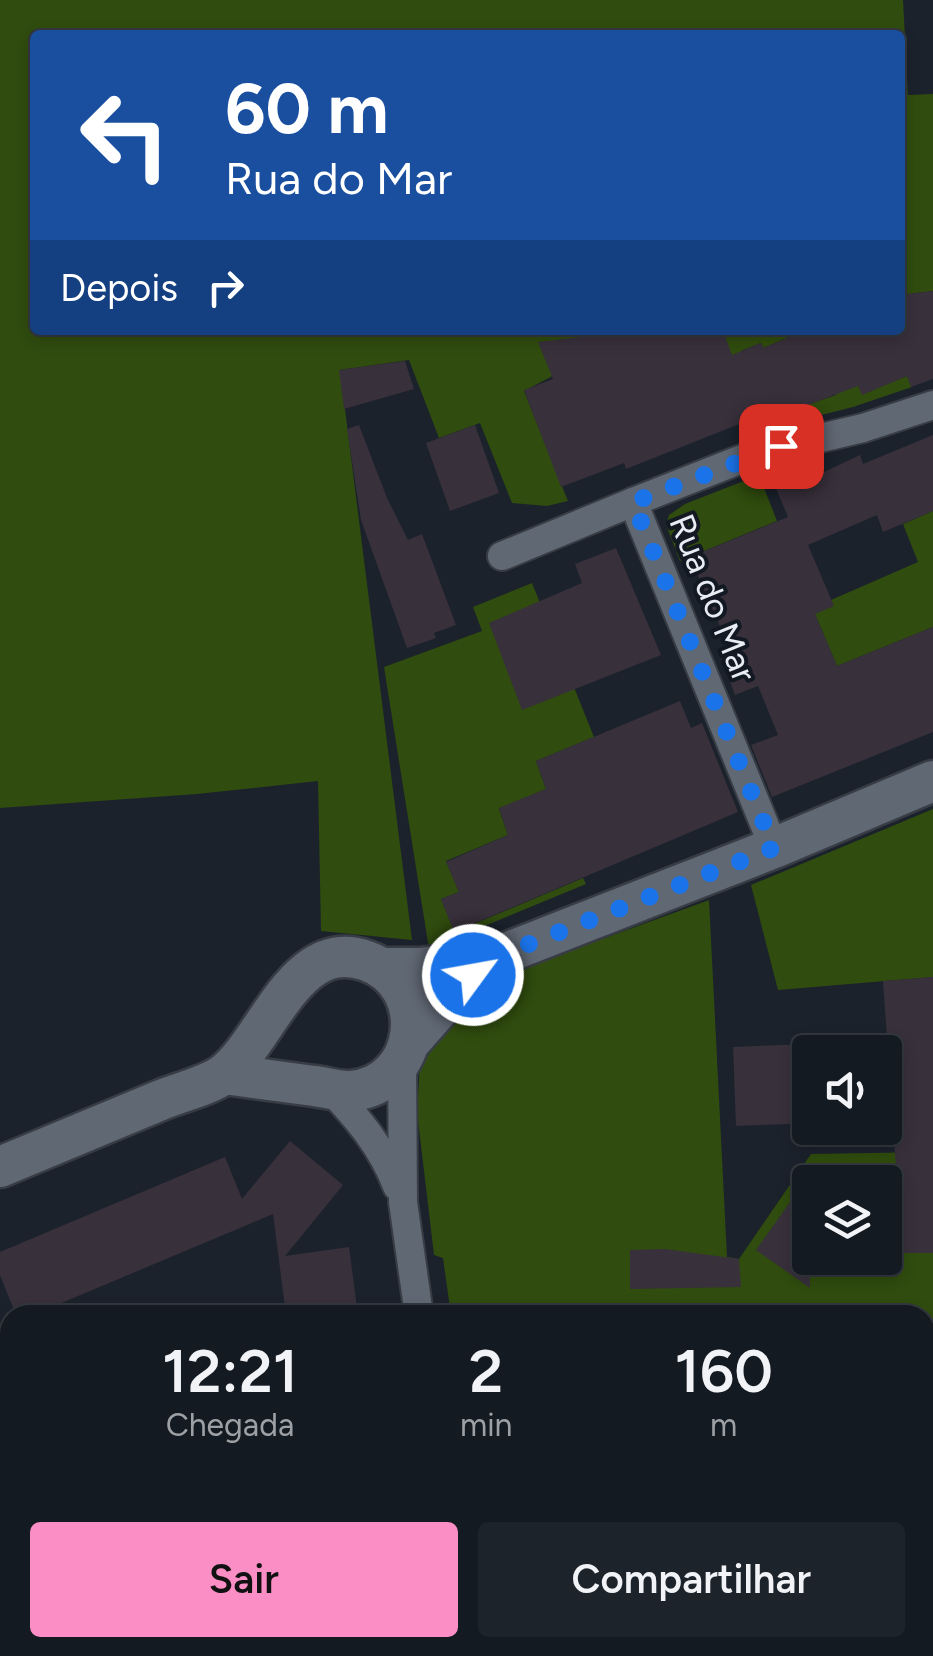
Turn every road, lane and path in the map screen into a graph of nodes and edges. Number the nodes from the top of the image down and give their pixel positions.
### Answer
1 (933, 405) edge
2 (633, 502) junction
3 (502, 556) dead end
4 (933, 781) edge
5 (774, 848) junction
6 (493, 958) junction
7 (382, 968) junction
8 (283, 1001) junction
9 (406, 1051) junction
10 (224, 1074) junction
11 (326, 1088) junction
12 (0, 1167) edge
13 (404, 1202) junction
14 (418, 1305) edge

1 - 2 street, Rua do Mar
2 - 3 street
2 - 5 street, Rua do Mar
4 - 5 main road
5 - 6 main road
6 - 7 main road
6 - 9 main road
7 - 8 main road
7 - 9 main road
8 - 10 main road
8 - 11 main road
9 - 11 main road
9 - 13 street
10 - 11 main road
10 - 12 main road
11 - 13 street
13 - 14 street

